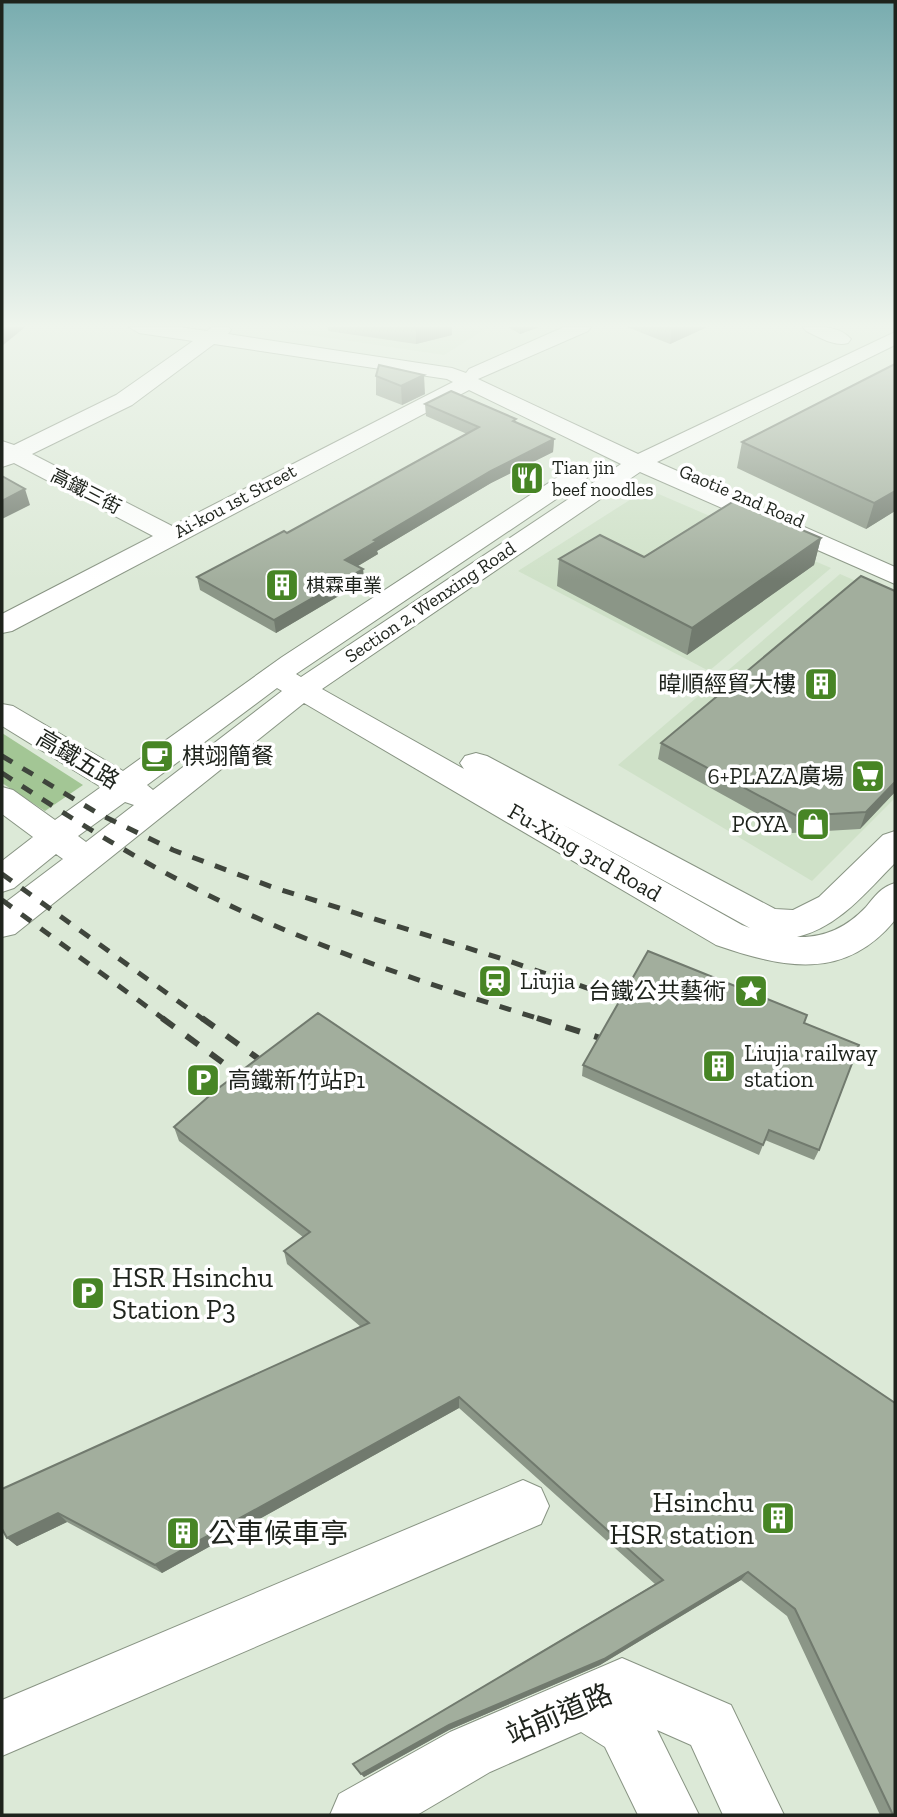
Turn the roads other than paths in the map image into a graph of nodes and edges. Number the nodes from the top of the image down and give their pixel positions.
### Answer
1 (97, 412) edge
2 (406, 412) edge
3 (544, 412) edge
4 (708, 412) edge
5 (727, 412) edge
6 (4, 452) edge
7 (631, 454) junction
8 (170, 535) junction
9 (895, 562) edge
10 (895, 576) edge
11 (2, 625) edge
12 (298, 676) junction
13 (2, 713) edge
14 (123, 787) junction
15 (2, 799) edge
16 (156, 805) junction
17 (56, 836) junction
18 (895, 843) edge
19 (86, 859) junction
20 (2, 879) edge
21 (895, 896) edge
22 (2, 924) edge
23 (523, 1506) dead end
24 (585, 1702) junction
25 (2, 1728) edge
26 (387, 1806) edge
27 (669, 1815) edge
28 (754, 1815) edge

1 - 6 street
2 - 8 street, Ai-kou 1st Street
3 - 7 street, Gaotie 2nd Road
4 - 7 street, Section 2, Wenxing Road
5 - 7 street, Section 2, Wenxing Road
6 - 8 street, 高鐵三街
7 - 9 street, Gaotie 2nd Road
7 - 10 street, Gaotie 2nd Road
7 - 12 street, Section 2, Wenxing Road
8 - 11 street, Ai-kou 1st Street
12 - 14 street, Section 2, Wenxing Road
12 - 16 street, Section 2, Wenxing Road
12 - 18 street, Fu-Xing 3rd Road
12 - 21 street, Fu-Xing 3rd Road
13 - 14 street, 高鐵五路
14 - 16 street, 高鐵五路
14 - 17 street, Section 2, Wenxing Road
15 - 17 street
16 - 19 street, Section 2, Wenxing Road
17 - 19 street
17 - 20 street, Section 2, Wenxing Road
19 - 22 street, Section 2, Wenxing Road
23 - 25 street
24 - 26 street, 站前道路
24 - 27 street
24 - 28 street, 站前道路

